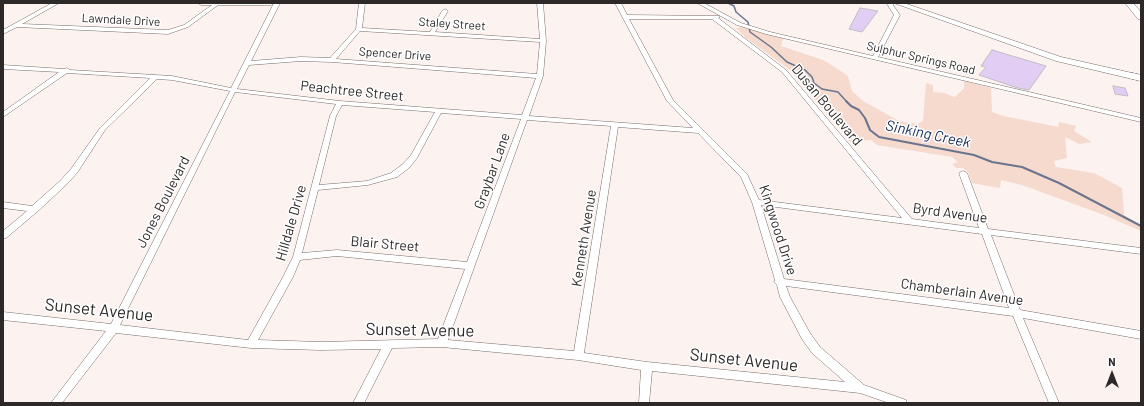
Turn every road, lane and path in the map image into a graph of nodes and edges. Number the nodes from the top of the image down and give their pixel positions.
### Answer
1 (56, 3) edge
2 (201, 3) edge
3 (271, 3) edge
4 (277, 3) edge
5 (362, 3) edge
6 (540, 3) edge
7 (618, 3) edge
8 (700, 3) edge
9 (892, 3) edge
10 (897, 3) edge
11 (907, 3) edge
12 (1129, 3) edge
13 (216, 4) edge
14 (445, 11) dead end
15 (722, 16) junction
16 (626, 17) junction
17 (713, 17) junction
18 (1141, 17) edge
19 (17, 25) junction
20 (359, 29) junction
21 (3, 32) edge
22 (431, 34) junction
23 (543, 41) junction
24 (875, 58) junction
25 (332, 60) junction
26 (248, 63) junction
27 (3, 67) edge
28 (67, 70) junction
29 (540, 76) junction
30 (1139, 76) edge
31 (155, 77) junction
32 (234, 90) junction
33 (340, 103) junction
34 (439, 111) junction
35 (3, 114) edge
36 (526, 117) junction
37 (1141, 120) edge
38 (615, 125) junction
39 (699, 131) junction
40 (963, 173) dead end
41 (315, 188) junction
42 (756, 202) junction
43 (3, 205) edge
44 (35, 209) junction
45 (909, 221) junction
46 (986, 231) junction
47 (3, 236) edge
48 (1141, 251) edge
49 (297, 257) junction
50 (471, 266) junction
51 (779, 282) junction
52 (1016, 313) junction
53 (3, 316) edge
54 (114, 328) junction
55 (1141, 335) edge
56 (442, 343) junction
57 (251, 344) junction
58 (389, 344) junction
59 (578, 356) junction
60 (647, 366) junction
61 (860, 388) junction
62 (56, 403) edge
63 (358, 403) edge
64 (644, 403) edge
65 (902, 403) edge
66 (1054, 403) edge

1 - 19 street
2 - 13 street
3 - 13 street
4 - 26 street, Jones Boulevard
5 - 20 street
6 - 23 street, Graybar Lane
7 - 16 street, Kingwood Drive
8 - 15 street, Sulphur Springs Road
9 - 24 street
10 - 30 main road
11 - 30 main road
12 - 18 main road
13 - 19 street, Lawndale Drive
14 - 22 street
15 - 17 street
15 - 24 street, Sulphur Springs Road
16 - 17 street
16 - 39 street, Kingwood Drive
17 - 45 street, Dusan Boulevard
19 - 21 street
20 - 22 street, Staley Street
20 - 25 street
22 - 23 street, Staley Street
23 - 29 street, Graybar Lane
24 - 37 street, Sulphur Springs Road
25 - 26 street, Spencer Drive
25 - 29 street, Spencer Drive
26 - 32 street, Jones Boulevard
27 - 28 street, Peachtree Street
28 - 31 street, Peachtree Street
28 - 35 street
29 - 36 street, Graybar Lane
31 - 32 street, Peachtree Street
31 - 44 street
32 - 33 street, Peachtree Street
32 - 54 street, Jones Boulevard
33 - 34 street, Peachtree Street
33 - 41 street, Hilldale Drive
34 - 36 street, Peachtree Street
34 - 41 street
36 - 38 street, Peachtree Street
36 - 50 street, Graybar Lane
38 - 39 street, Peachtree Street
38 - 59 street, Kenneth Avenue
39 - 42 street, Kingwood Drive
40 - 46 street
41 - 49 street, Hilldale Drive
42 - 45 street, Byrd Avenue
42 - 51 street, Kingwood Drive
43 - 44 street
44 - 47 street
45 - 46 street, Byrd Avenue
46 - 48 street, Byrd Avenue
46 - 52 street
49 - 50 street, Blair Street
49 - 57 street, Hilldale Drive
50 - 56 street, Graybar Lane
51 - 52 street, Chamberlain Avenue
51 - 61 street, Kingwood Drive
52 - 55 street, Chamberlain Avenue
52 - 66 street
53 - 54 street, Sunset Avenue
54 - 57 street, Sunset Avenue
54 - 62 street, Jones Boulevard
56 - 58 street, Sunset Avenue
56 - 59 street, Sunset Avenue
57 - 58 street, Sunset Avenue
58 - 63 street
59 - 60 street, Sunset Avenue
60 - 61 street, Sunset Avenue
60 - 64 street
61 - 65 street, Kingwood Drive

